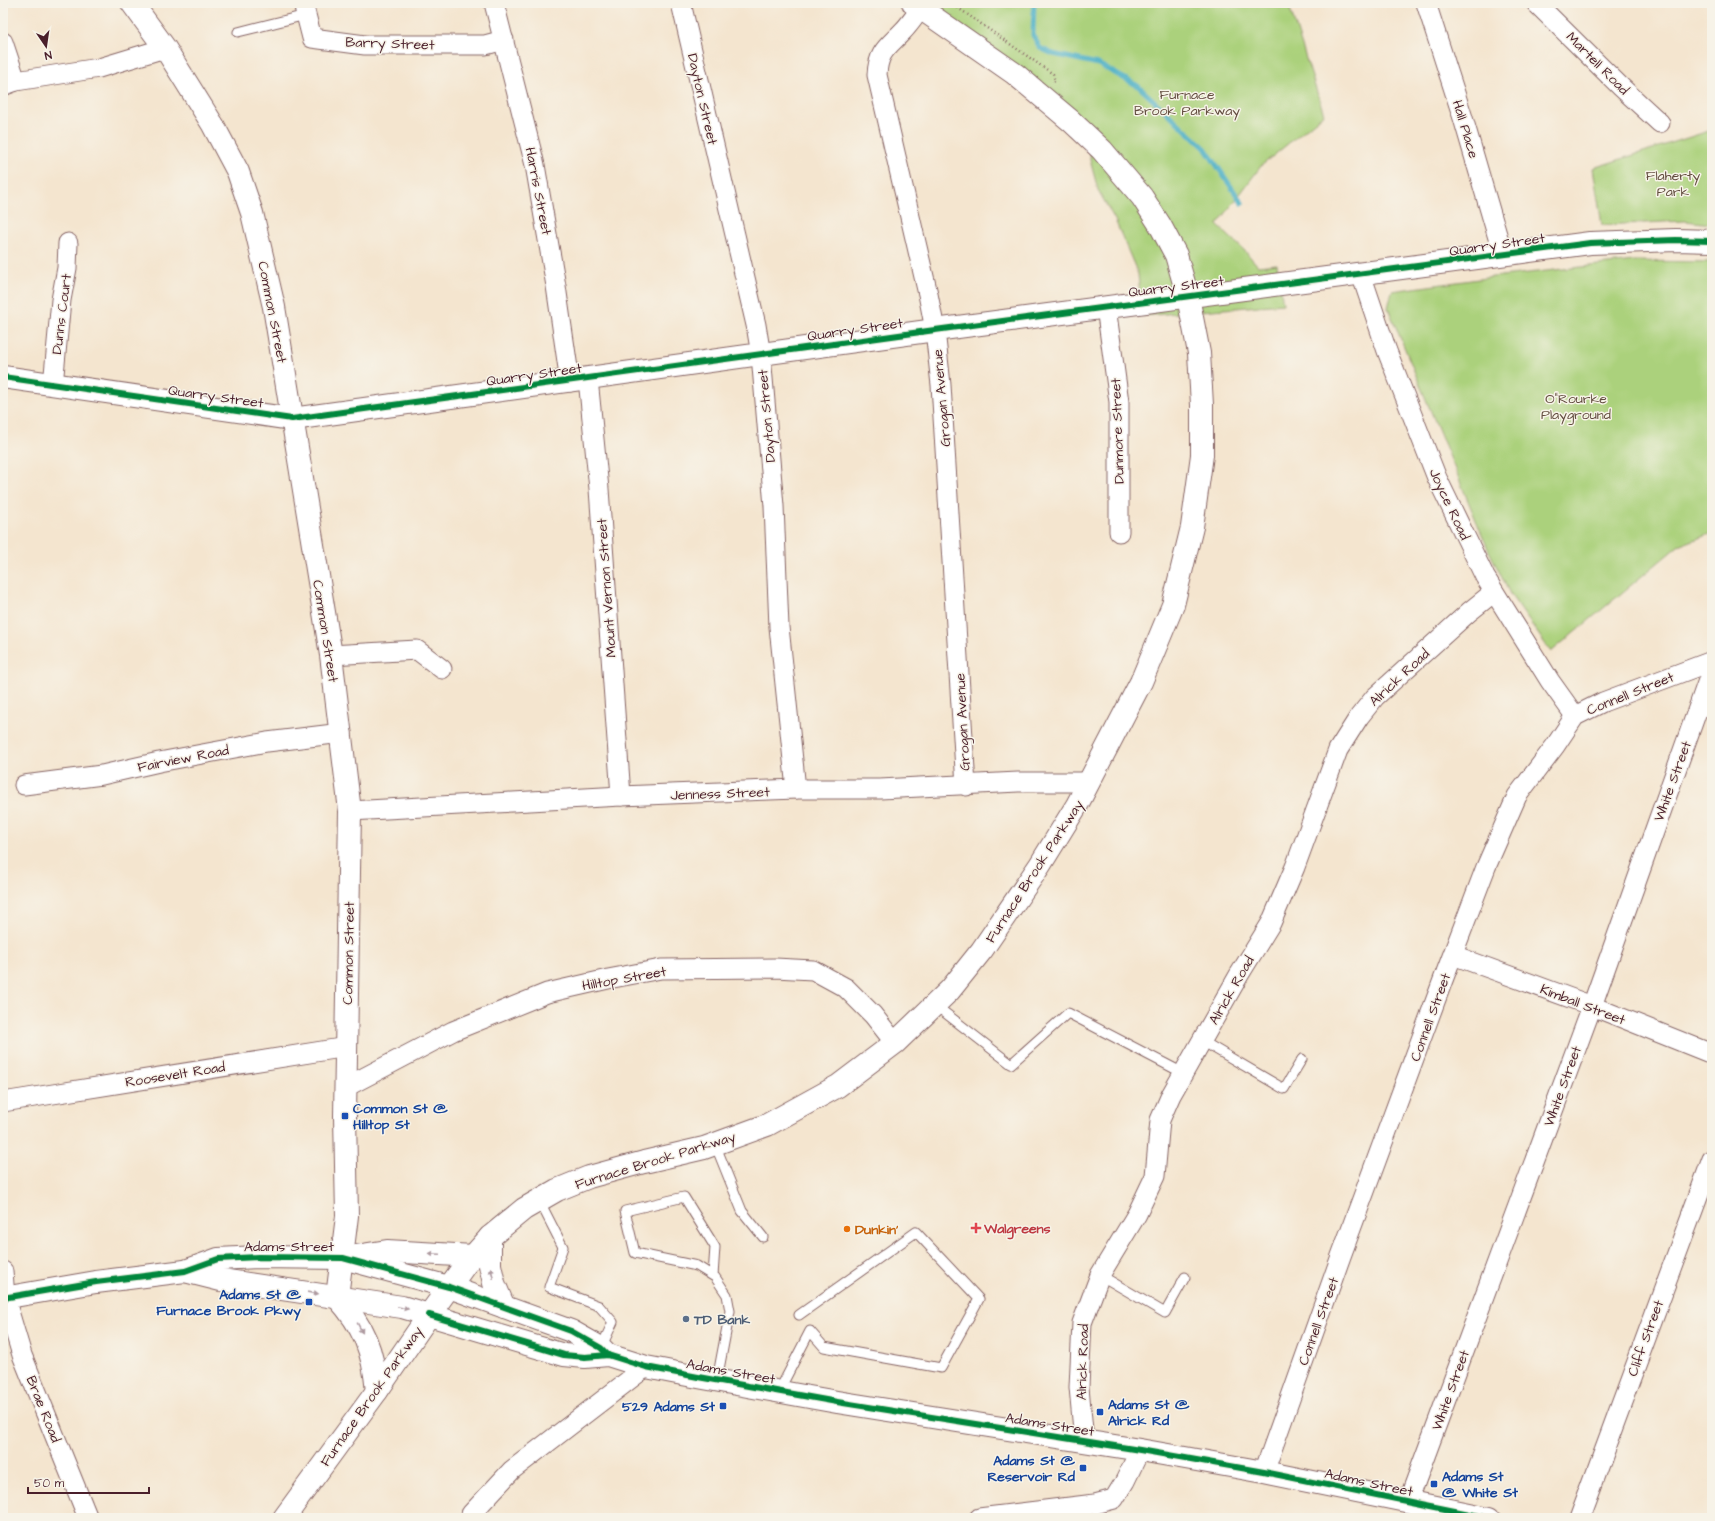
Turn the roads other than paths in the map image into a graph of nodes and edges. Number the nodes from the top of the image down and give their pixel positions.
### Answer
1 (132, 3) edge
2 (494, 3) edge
3 (681, 3) edge
4 (1426, 3) edge
5 (1536, 3) edge
6 (917, 6) edge
7 (304, 9) edge
8 (238, 32) dead end
9 (504, 40) junction
10 (3, 42) edge
11 (165, 48) junction
12 (10, 83) edge
13 (1660, 123) dead end
14 (1712, 241) edge
15 (68, 244) dead end
16 (1503, 255) junction
17 (1361, 274) junction
18 (1188, 297) junction
19 (1106, 307) junction
20 (935, 330) junction
21 (760, 355) junction
22 (3, 377) edge
23 (579, 380) junction
24 (53, 385) junction
25 (292, 419) junction
26 (1119, 532) dead end
27 (1494, 592) junction
28 (331, 655) junction
29 (1712, 661) edge
30 (442, 669) dead end
31 (1712, 669) edge
32 (1575, 716) junction
33 (342, 733) junction
34 (1090, 782) junction
35 (24, 784) dead end
36 (966, 786) junction
37 (796, 789) junction
38 (621, 796) junction
39 (350, 811) junction
40 (1453, 955) junction
41 (935, 1005) junction
42 (1592, 1006) junction
43 (1202, 1041) junction
44 (896, 1042) junction
45 (346, 1047) junction
46 (1712, 1054) edge
47 (1302, 1059) dead end
48 (1184, 1072) junction
49 (346, 1087) junction
50 (3, 1102) edge
51 (715, 1144) junction
52 (1712, 1158) edge
53 (539, 1200) junction
54 (490, 1237) junction
55 (763, 1237) dead end
56 (473, 1256) junction
57 (343, 1258) junction
58 (3, 1271) edge
59 (185, 1271) junction
60 (1100, 1275) junction
61 (713, 1276) junction
62 (1185, 1277) dead end
63 (449, 1287) junction
64 (337, 1297) junction
65 (4, 1298) edge
66 (504, 1307) junction
67 (429, 1315) junction
68 (799, 1315) dead end
69 (604, 1352) junction
70 (646, 1367) junction
71 (717, 1380) junction
72 (378, 1390) junction
73 (779, 1391) junction
74 (1084, 1441) junction
75 (1140, 1450) junction
76 (1264, 1472) junction
77 (1408, 1502) junction
78 (470, 1514) dead end
79 (88, 1518) edge
80 (284, 1518) edge
81 (979, 1518) edge
82 (1489, 1518) edge
83 (1579, 1518) edge

1 - 11 main road, Common Street
2 - 9 street, Harris Street
3 - 21 street, Dayton Street
4 - 16 street, Hall Place
5 - 13 street, Martell Road
6 - 18 main road, Furnace Brook Parkway
6 - 20 street, Grogan Avenue
7 - 8 lane
7 - 9 street, Barry Street
9 - 23 street, Harris Street
10 - 12 street
11 - 12 street
11 - 25 main road, Common Street
14 - 16 main road, Quarry Street
15 - 24 street, Dunns Court
16 - 17 main road, Quarry Street
17 - 18 main road, Quarry Street
17 - 27 street, Joyce Road
18 - 19 main road, Quarry Street
18 - 34 main road, Furnace Brook Parkway
19 - 20 main road, Quarry Street
19 - 26 street, Dunmore Street
20 - 21 main road, Quarry Street
20 - 36 street, Grogan Avenue
21 - 23 main road, Quarry Street
21 - 37 street, Dayton Street
22 - 24 main road, Quarry Street
23 - 25 main road, Quarry Street
23 - 38 street, Mount Vernon Street
24 - 25 main road, Quarry Street
25 - 28 main road, Common Street
27 - 32 street, Joyce Road
27 - 43 street, Alrick Road
28 - 30 street
28 - 33 main road, Common Street
29 - 32 street, Connell Street
31 - 42 street, White Street
32 - 40 street, Connell Street
33 - 35 street, Fairview Road
33 - 39 main road, Common Street
34 - 36 street, Jenness Street
34 - 41 main road, Furnace Brook Parkway
36 - 37 street, Jenness Street
37 - 38 street, Jenness Street
38 - 39 street, Jenness Street
39 - 45 main road, Common Street
40 - 42 street, Kimball Street
40 - 76 street, Connell Street
41 - 44 main road, Furnace Brook Parkway
41 - 48 lane
42 - 46 street, Kimball Street
42 - 77 street, White Street
43 - 47 lane
43 - 48 street, Alrick Road
44 - 49 street, Hilltop Street
44 - 51 main road, Furnace Brook Parkway
45 - 49 main road, Common Street
45 - 50 street, Roosevelt Road
48 - 60 street, Alrick Road
49 - 57 main road, Common Street
51 - 53 main road, Furnace Brook Parkway
51 - 55 lane
52 - 83 street, Cliff Street
53 - 54 main road, Furnace Brook Parkway
53 - 69 lane
54 - 56 main road, Furnace Brook Parkway
66 -> 54 main road
56 -> 57 main road
56 - 63 main road, Furnace Brook Parkway
57 - 59 main road, Adams Street
57 - 63 main road, Adams Street
57 - 64 main road, Common Street
58 - 65 street, Brae Road
59 -> 64 main road, Adams Street
59 - 65 main road, Adams Street
60 - 62 lane
60 - 74 street, Alrick Road
61 - 61 lane
61 - 71 lane
63 - 66 main road, Adams Street
63 - 67 main road, Furnace Brook Parkway
64 -> 67 main road, Adams Street
64 -> 72 main road
65 - 79 street, Brae Road
66 - 69 main road, Adams Street
67 - 69 main road, Adams Street
67 - 72 main road, Furnace Brook Parkway
68 - 73 lane
69 - 70 main road, Adams Street
70 - 71 main road, Adams Street
70 - 78 street
71 - 73 main road, Adams Street
72 - 80 main road, Furnace Brook Parkway
73 - 74 main road, Adams Street
74 - 75 main road, Adams Street
75 - 76 main road, Adams Street
75 - 81 street
76 - 77 main road, Adams Street
77 - 82 main road, Adams Street

